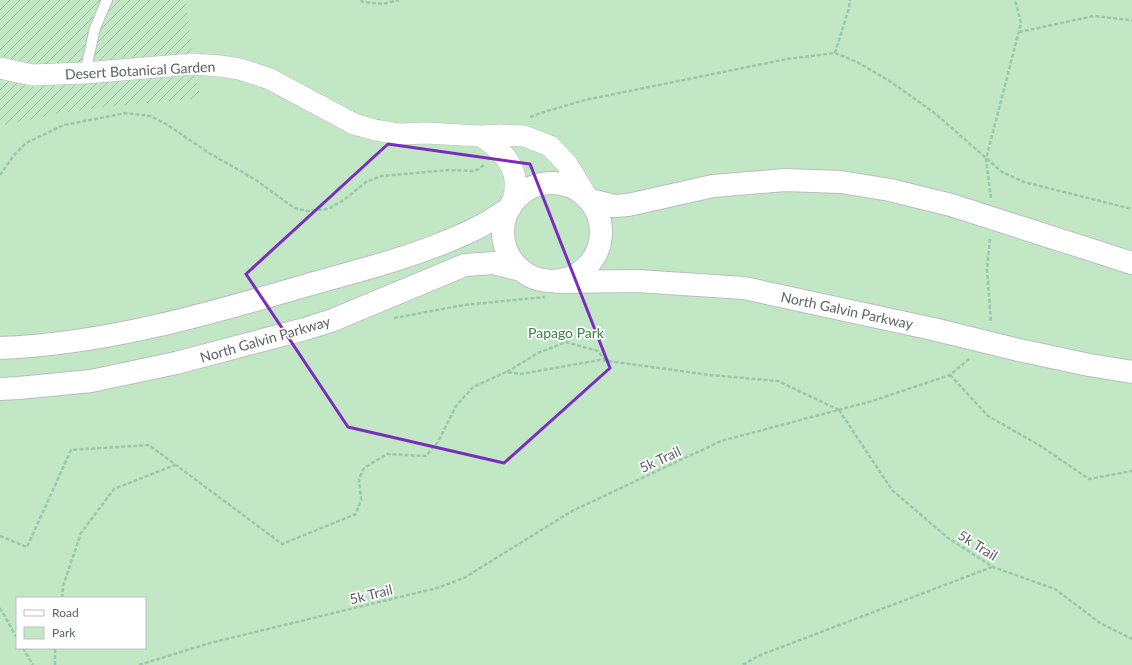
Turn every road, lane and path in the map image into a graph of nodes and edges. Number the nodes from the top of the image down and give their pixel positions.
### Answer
1 (107, 0) edge
2 (361, 0) edge
3 (399, 0) edge
4 (850, 0) edge
5 (1016, 0) edge
6 (1132, 21) edge
7 (1018, 32) junction
8 (835, 53) junction
9 (0, 68) edge
10 (85, 73) junction
11 (525, 120) dead end
12 (481, 136) junction
13 (986, 159) junction
14 (487, 160) dead end
15 (0, 175) edge
16 (588, 199) junction
17 (510, 206) junction
18 (1132, 209) edge
19 (1132, 263) edge
20 (521, 270) junction
21 (553, 289) junction
22 (391, 318) dead end
23 (0, 348) edge
24 (606, 361) junction
25 (506, 372) junction
26 (1132, 372) edge
27 (950, 375) dead end
28 (0, 389) edge
29 (839, 410) junction
30 (175, 465) junction
31 (1132, 471) edge
32 (0, 536) edge
33 (993, 567) junction
34 (62, 597) edge
35 (0, 608) edge
36 (16, 636) edge
37 (1132, 638) edge
38 (24, 649) edge
39 (56, 649) edge
40 (33, 665) edge
41 (55, 665) edge
42 (139, 665) edge
43 (743, 665) edge

1 - 10 lane
2 - 3 path
4 - 8 path
5 - 7 path
6 - 7 path
7 - 13 path
8 - 11 path
8 - 13 path
9 - 10 street, Desert Botanical Garden
10 - 12 street, Desert Botanical Garden
12 - 16 street, Desert Botanical Garden
12 - 17 street
13 - 18 path
14 - 15 path
16 - 17 main road
16 - 19 main road
16 - 21 main road
17 - 20 main road
17 - 23 main road
20 - 21 main road
20 - 28 main road, North Galvin Parkway
21 - 22 path
21 - 26 main road, North Galvin Parkway
24 - 25 path
24 - 25 path
24 - 29 path
25 - 30 path
27 - 31 path
29 - 33 path, 5k Trail
29 - 42 path, 5k Trail
30 - 32 path
30 - 34 path
33 - 37 path, 5k Trail
33 - 43 path
35 - 36 path
38 - 40 path
39 - 41 path

